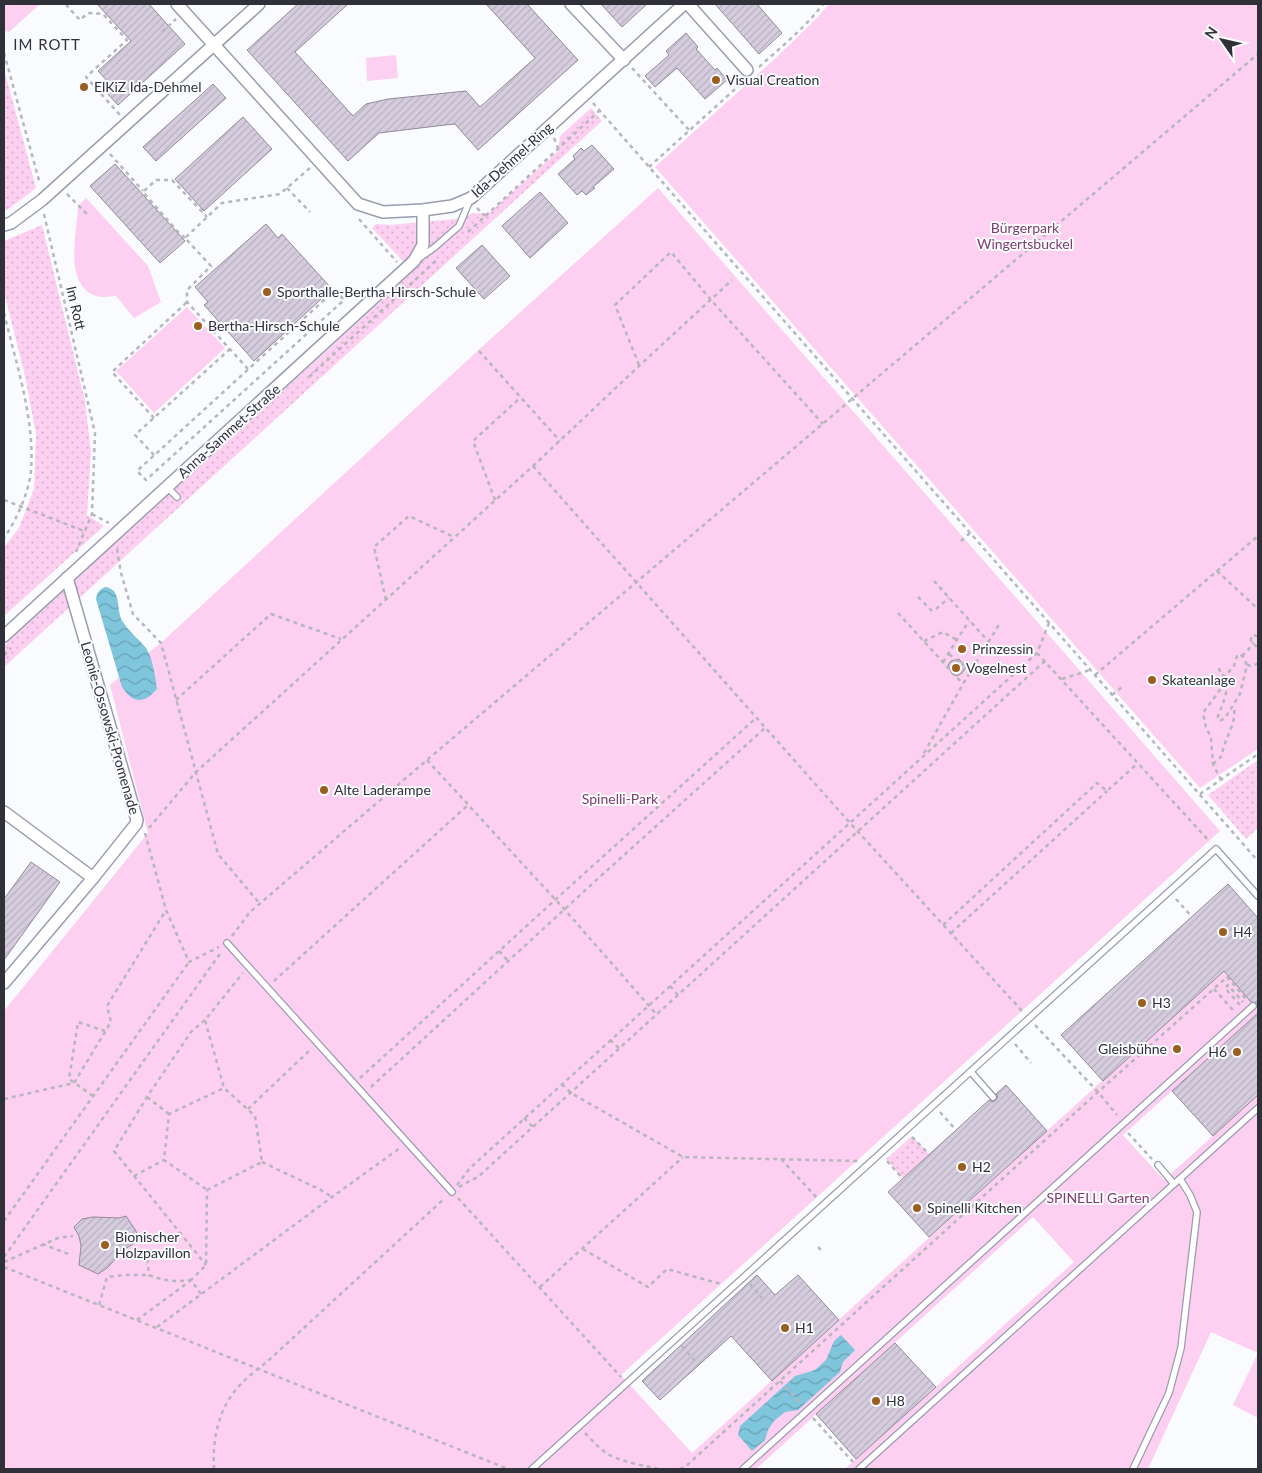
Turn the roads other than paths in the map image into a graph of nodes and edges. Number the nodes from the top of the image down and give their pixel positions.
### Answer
1 (259, 4) edge
2 (571, 4) edge
3 (684, 4) edge
4 (688, 4) edge
5 (180, 8) edge
6 (214, 44) junction
7 (624, 60) junction
8 (750, 73) road end
9 (471, 198) junction
10 (423, 210) junction
11 (4, 225) edge
12 (414, 261) junction
13 (167, 487) junction
14 (177, 497) dead end
15 (67, 578) junction
16 (4, 636) edge
17 (4, 812) edge
18 (93, 878) junction
19 (1258, 896) edge
20 (227, 943) road end
21 (4, 983) edge
22 (1253, 1006) dead end
23 (970, 1072) junction
24 (993, 1097) dead end
25 (1258, 1108) edge
26 (1158, 1165) road end
27 (1180, 1179) junction
28 (1174, 1184) junction
29 (452, 1192) road end
30 (532, 1469) edge
31 (743, 1469) edge
32 (859, 1469) edge
33 (1133, 1469) edge

1 - 6 street
2 - 7 street
3 - 7 street, Ida-Dehmel-Ring
4 - 8 street
5 - 6 street
6 - 10 street, Ida-Dehmel-Ring
6 - 11 street
7 - 9 street, Ida-Dehmel-Ring
9 - 10 street, Ida-Dehmel-Ring
9 - 12 lane
10 - 12 street, Anna-Sammet-Straße
12 - 13 street, Anna-Sammet-Straße
13 - 14 lane
13 - 15 street, Anna-Sammet-Straße
15 - 16 street, Anna-Sammet-Straße
15 - 18 street, Leonie-Ossowski-Promenade
17 - 18 street
18 - 21 street, Leonie-Ossowski-Promenade
19 - 23 lane
20 - 29 lane
22 - 31 lane
23 - 24 lane
23 - 30 lane
25 - 27 lane
26 - 28 lane
27 - 28 lane
27 - 33 lane
28 - 32 lane

